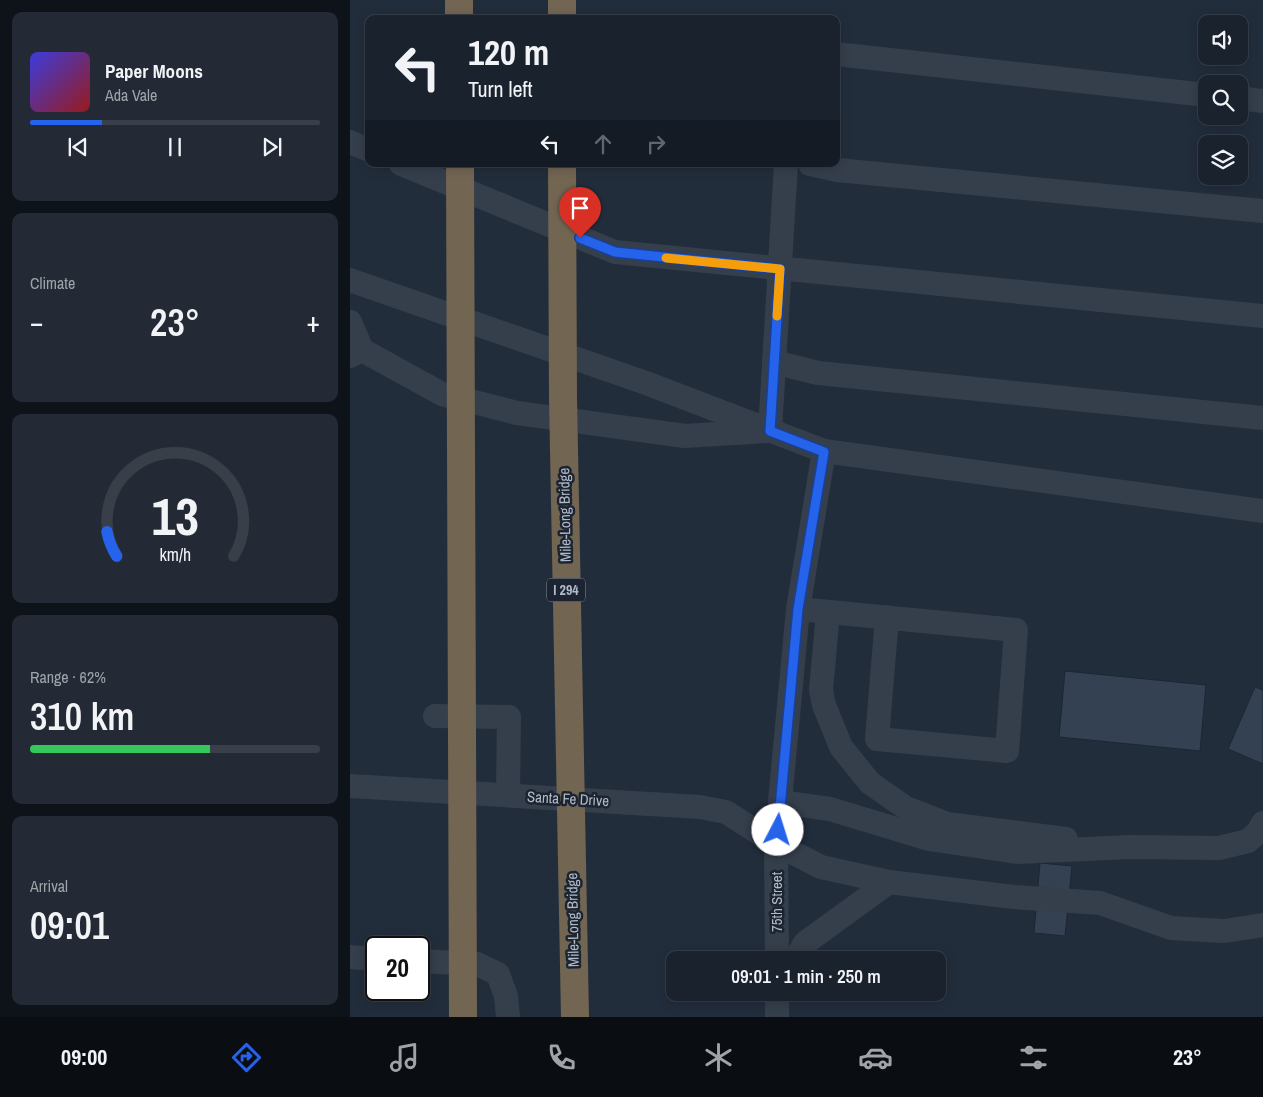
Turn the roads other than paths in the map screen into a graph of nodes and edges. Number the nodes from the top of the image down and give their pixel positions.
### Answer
1 (459, 0) edge
2 (562, 0) edge
3 (460, 15) edge
4 (562, 15) edge
5 (840, 54) edge
6 (1198, 94) edge
7 (1248, 99) edge
8 (1263, 101) edge
9 (350, 142) edge
10 (365, 148) edge
11 (408, 167) edge
12 (460, 167) edge
13 (562, 167) edge
14 (786, 167) edge
15 (824, 167) edge
16 (1263, 211) edge
17 (780, 269) junction
18 (350, 280) edge
19 (1263, 316) edge
20 (350, 322) edge
21 (356, 353) edge
22 (774, 362) junction
23 (1263, 418) edge
24 (770, 431) junction
25 (824, 452) junction
26 (1263, 511) edge
27 (798, 609) junction
28 (828, 612) junction
29 (887, 617) junction
30 (435, 716) dead end
31 (350, 786) edge
32 (508, 795) junction
33 (780, 802) junction
34 (1263, 823) edge
35 (776, 844) junction
36 (1131, 847) junction
37 (889, 882) junction
38 (1263, 924) edge
39 (777, 951) edge
40 (800, 951) edge
41 (350, 957) edge
42 (365, 958) edge
43 (430, 962) edge
44 (777, 1001) edge
45 (463, 1017) edge
46 (508, 1017) edge
47 (575, 1017) edge
48 (777, 1017) edge

1 - 3 highway
2 - 4 highway
5 - 6 street
7 - 8 street
9 - 10 street
11 - 17 street
12 - 45 highway
13 - 47 highway, Mile-Long Bridge / I 294
14 - 17 street
15 - 16 street
17 - 19 street
17 - 22 street
18 - 24 street
20 - 21 street
21 - 24 street
22 - 23 street
22 - 24 street
24 - 25 street
25 - 26 street
25 - 27 street, 75th Street
27 - 28 street
27 - 33 street, 75th Street
28 - 29 street
28 - 36 street
29 - 29 street
30 - 32 street
31 - 32 street, Santa Fe Drive
32 - 35 street, Santa Fe Drive
33 - 35 street, 75th Street
33 - 36 street
34 - 36 street
35 - 37 street, Santa Fe Drive
35 - 39 street, 75th Street
37 - 38 street, Santa Fe Drive
37 - 40 street
41 - 42 street
43 - 46 street
44 - 48 street

